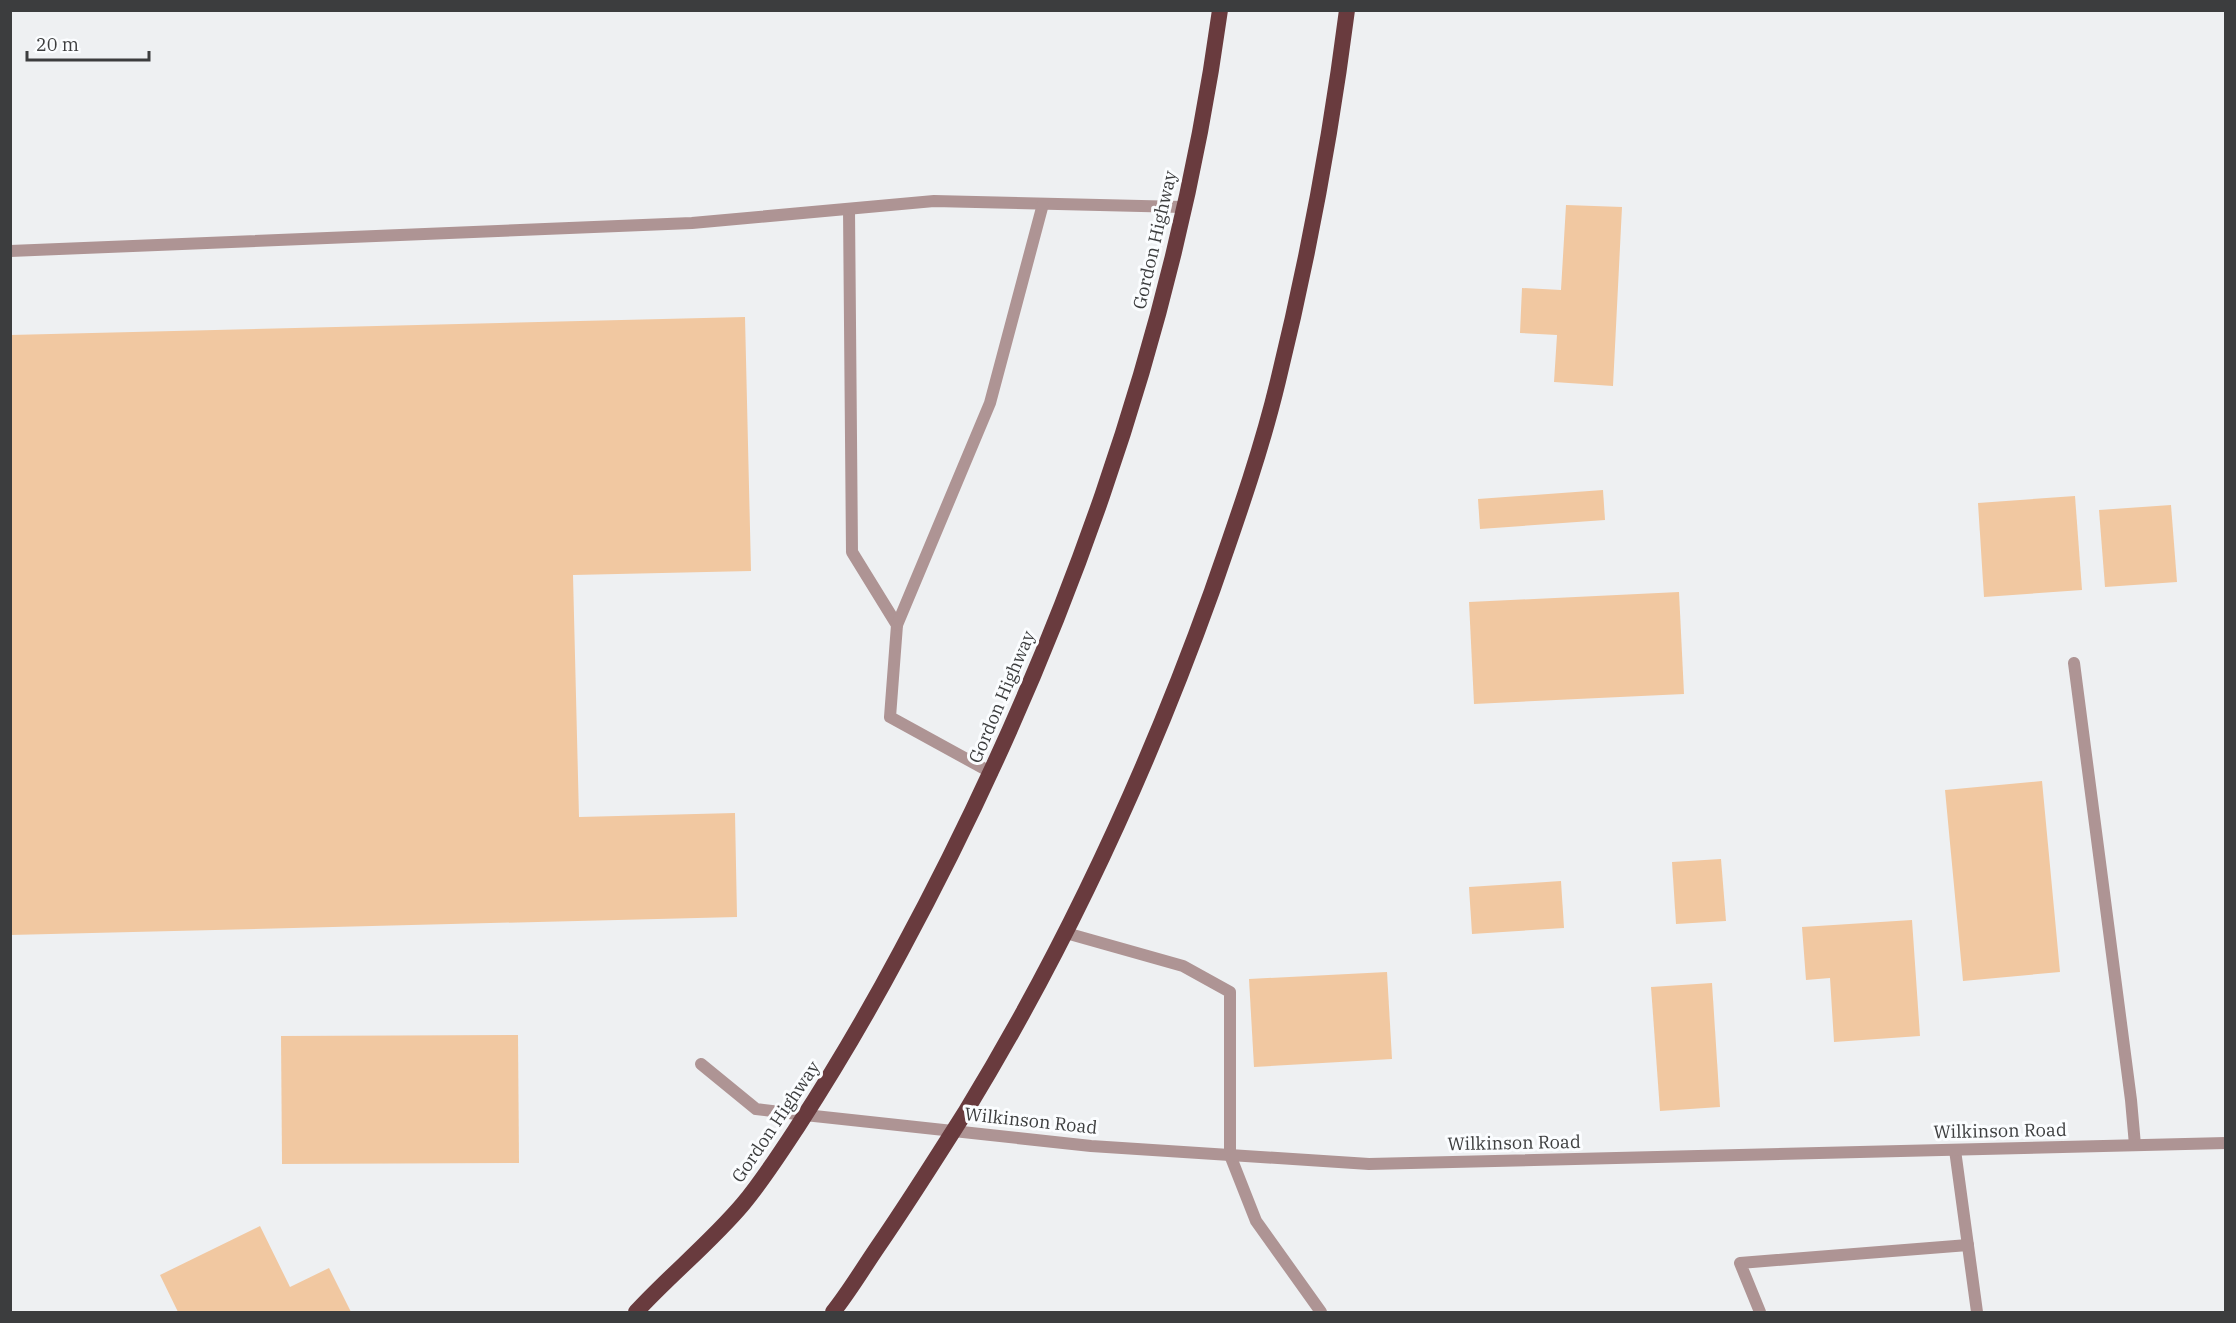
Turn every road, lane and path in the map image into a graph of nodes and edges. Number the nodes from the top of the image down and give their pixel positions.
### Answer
1 (1220, 10) edge
2 (1347, 10) edge
3 (1043, 204) junction
4 (1183, 207) junction
5 (849, 209) junction
6 (10, 251) edge
7 (897, 625) junction
8 (2074, 663) dead end
9 (992, 773) junction
10 (1066, 933) junction
11 (701, 1064) dead end
12 (805, 1115) junction
13 (953, 1131) junction
14 (2226, 1143) edge
15 (2135, 1145) junction
16 (1955, 1150) junction
17 (1230, 1155) junction
18 (1968, 1245) junction
19 (636, 1312) edge
20 (833, 1312) edge
21 (1321, 1312) edge
22 (1760, 1312) edge
23 (1977, 1312) edge

1 - 4 highway, Gordon Highway
2 - 10 highway
3 - 4 street
3 - 5 street
3 - 7 street
4 - 9 highway, Gordon Highway
5 - 6 street
5 - 7 street
7 - 9 street
8 - 15 street
9 - 12 highway, Gordon Highway
10 - 13 highway
10 - 17 street
11 - 12 street, Wilkinson Road
12 - 13 street, Wilkinson Road
12 - 19 highway, Gordon Highway
13 - 17 street, Wilkinson Road
13 - 20 highway
14 - 15 street, Wilkinson Road
15 - 16 street, Wilkinson Road
16 - 17 street, Wilkinson Road
16 - 18 street
17 - 21 street
18 - 22 street
18 - 23 street

